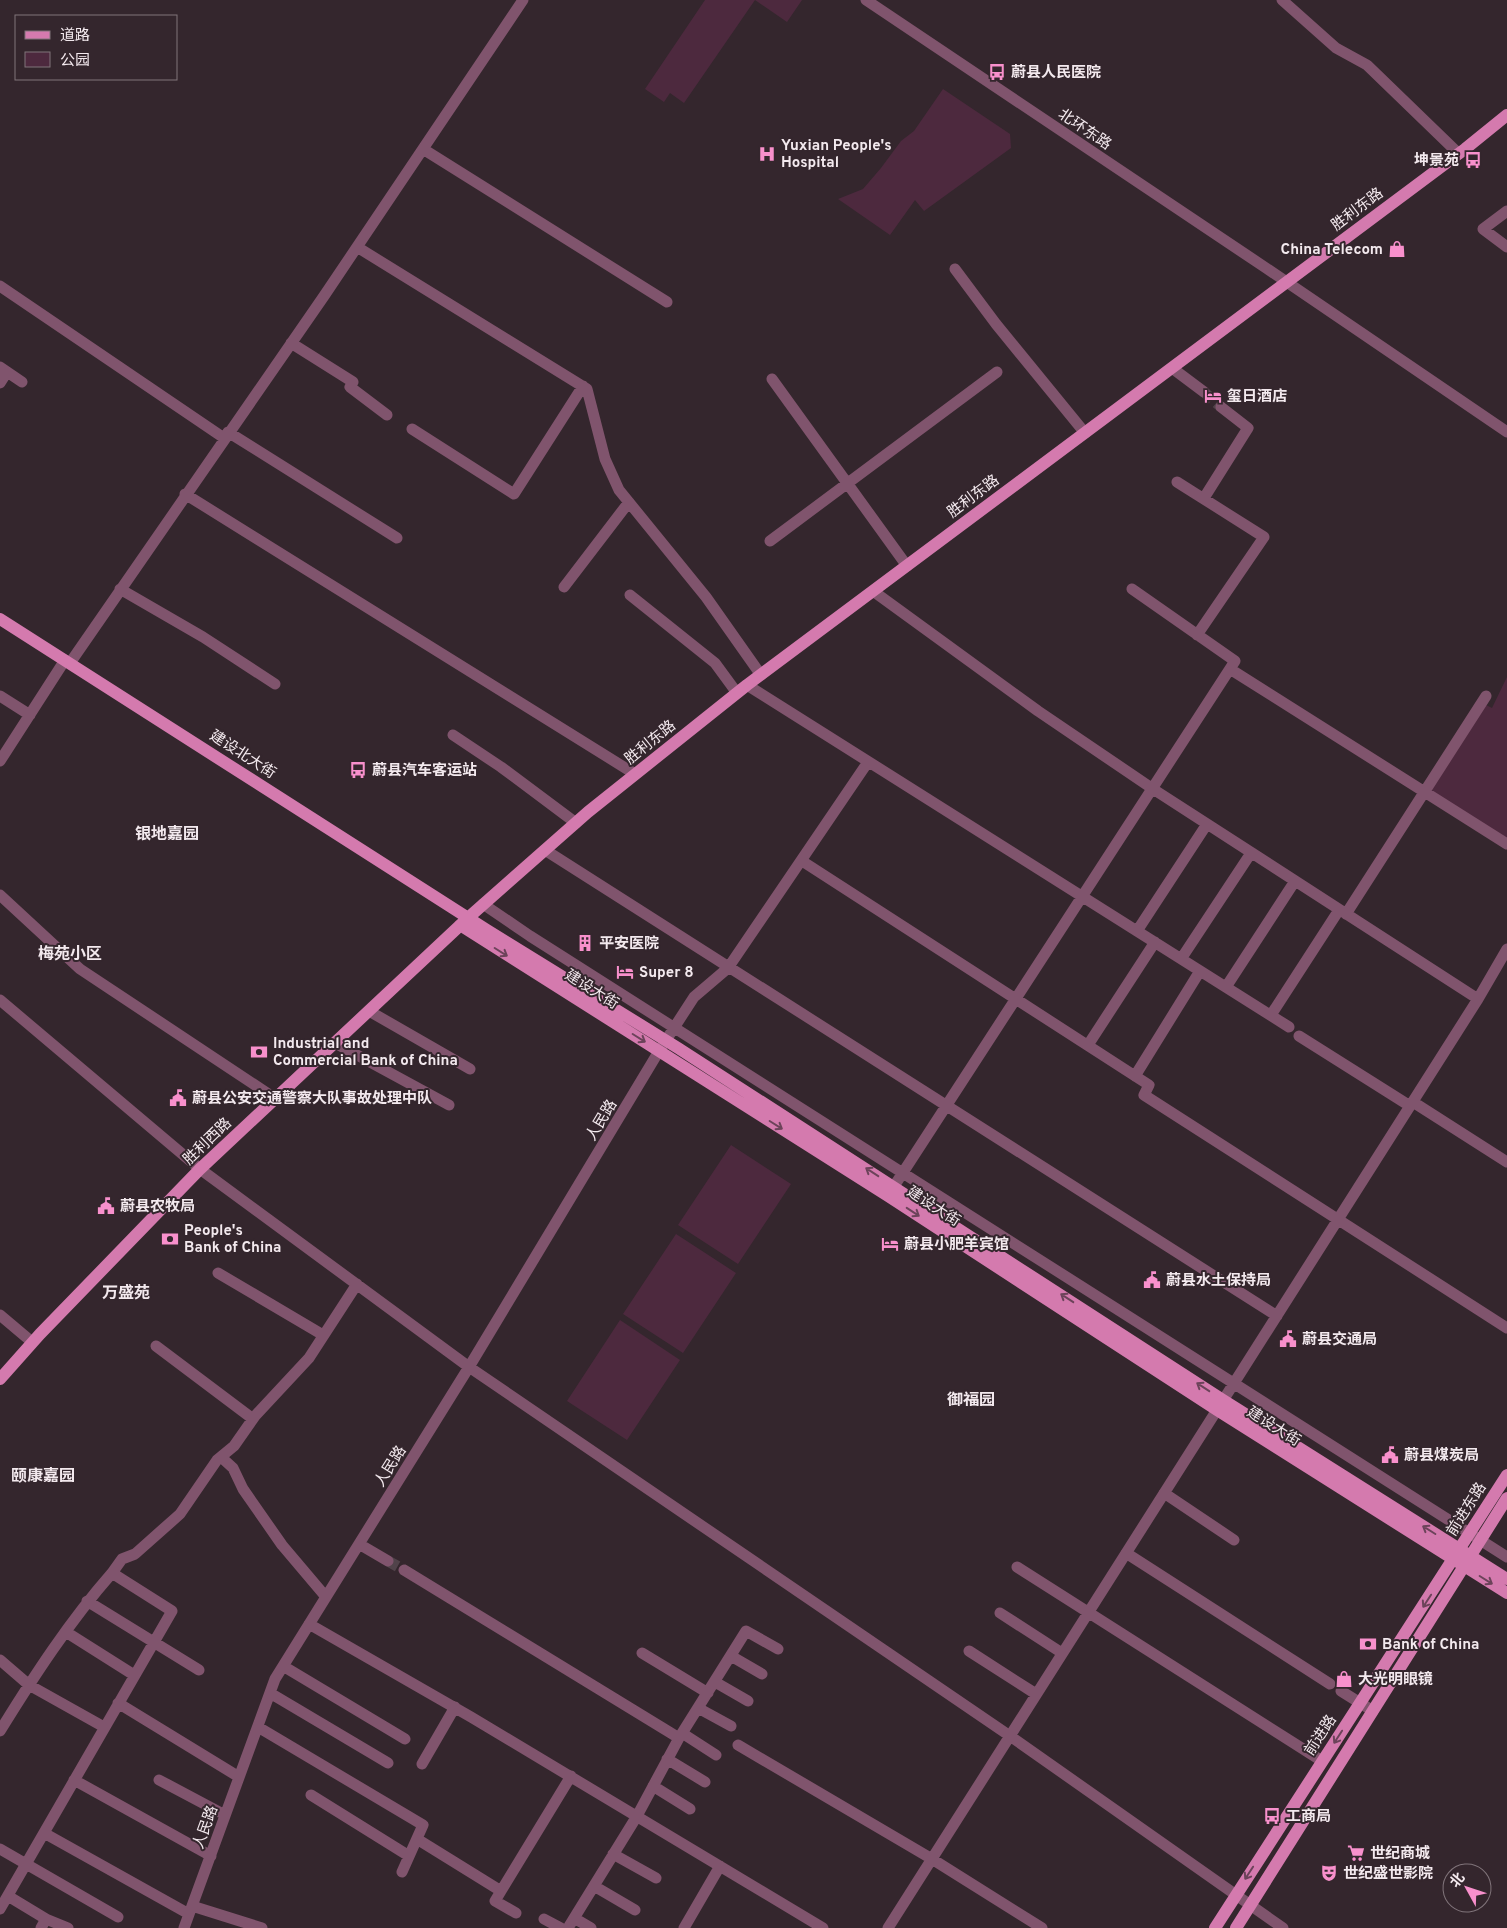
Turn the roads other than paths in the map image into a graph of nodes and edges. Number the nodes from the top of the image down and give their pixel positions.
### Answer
1 (523, 0) edge
2 (866, 0) edge
3 (1282, 0) edge
4 (1507, 115) edge
5 (423, 149) junction
6 (1459, 154) junction
7 (1507, 211) edge
8 (357, 247) junction
9 (1507, 247) edge
10 (955, 270) dead end
11 (1287, 282) junction
12 (0, 286) edge
13 (667, 302) dead end
14 (291, 343) junction
15 (1172, 368) junction
16 (4, 370) edge
17 (997, 372) dead end
18 (772, 378) dead end
19 (22, 382) dead end
20 (0, 384) edge
21 (583, 386) junction
22 (1204, 392) tunnel mouth
23 (1220, 407) tunnel mouth
24 (388, 414) dead end
25 (412, 429) dead end
26 (1085, 432) junction
27 (1507, 432) edge
28 (226, 435) junction
29 (1178, 482) dead end
30 (847, 484) junction
31 (185, 494) junction
32 (1204, 498) junction
33 (629, 502) junction
34 (397, 538) dead end
35 (770, 541) dead end
36 (907, 566) junction
37 (564, 587) dead end
38 (120, 589) junction
39 (1132, 590) dead end
40 (873, 591) junction
41 (630, 595) dead end
42 (0, 618) edge
43 (1197, 635) junction
44 (68, 661) junction
45 (1230, 670) junction
46 (761, 675) junction
47 (275, 684) dead end
48 (742, 689) junction
49 (0, 696) edge
50 (1486, 696) dead end
51 (30, 715) junction
52 (454, 735) dead end
53 (0, 762) edge
54 (868, 762) junction
55 (635, 774) junction
56 (1153, 789) junction
57 (1424, 792) junction
58 (576, 822) junction
59 (1207, 824) junction
60 (1507, 844) edge
61 (545, 850) junction
62 (1251, 853) junction
63 (802, 860) junction
64 (1295, 881) junction
65 (0, 895) edge
66 (1083, 897) junction
67 (483, 904) junction
68 (1343, 912) junction
69 (464, 921) junction
70 (1138, 931) junction
71 (1155, 942) junction
72 (1507, 949) edge
73 (1181, 959) junction
74 (728, 968) junction
75 (1200, 971) junction
76 (1226, 987) junction
77 (1017, 999) junction
78 (1478, 999) junction
79 (0, 1000) edge
80 (369, 1011) junction
81 (1271, 1015) junction
82 (1289, 1027) dead end
83 (674, 1028) junction
84 (1299, 1036) dead end
85 (335, 1043) junction
86 (1088, 1045) junction
87 (663, 1046) junction
88 (470, 1069) dead end
89 (1135, 1076) junction
90 (276, 1098) junction
91 (1411, 1104) junction
92 (449, 1105) dead end
93 (947, 1106) junction
94 (1507, 1162) edge
95 (200, 1170) junction
96 (903, 1173) junction
97 (892, 1191) junction
98 (1338, 1220) junction
99 (218, 1273) dead end
100 (356, 1284) junction
101 (0, 1315) edge
102 (1277, 1316) junction
103 (1507, 1328) edge
104 (323, 1335) junction
105 (32, 1342) junction
106 (156, 1346) dead end
107 (469, 1367) junction
108 (0, 1379) edge
109 (1234, 1384) junction
110 (1220, 1405) junction
111 (253, 1419) junction
112 (221, 1457) junction
113 (1507, 1475) edge
114 (1164, 1493) junction
115 (1507, 1498) edge
116 (1475, 1537) junction
117 (1234, 1540) dead end
118 (359, 1544) junction
119 (1126, 1553) junction
120 (1507, 1557) edge
121 (1462, 1558) junction
122 (388, 1561) tunnel mouth
123 (1017, 1567) dead end
124 (404, 1570) tunnel mouth
125 (112, 1573) junction
126 (1507, 1580) edge
127 (1507, 1593) edge
128 (326, 1597) junction
129 (87, 1601) junction
130 (1088, 1612) junction
131 (1000, 1613) dead end
132 (310, 1624) junction
133 (66, 1632) junction
134 (153, 1643) junction
135 (778, 1649) dead end
136 (969, 1650) dead end
137 (642, 1653) dead end
138 (1062, 1653) junction
139 (730, 1656) junction
140 (0, 1660) edge
141 (283, 1666) junction
142 (200, 1670) dead end
143 (762, 1674) dead end
144 (134, 1675) junction
145 (715, 1682) junction
146 (1330, 1684) dead end
147 (29, 1685) junction
148 (1341, 1691) dead end
149 (270, 1692) junction
150 (708, 1693) junction
151 (1036, 1694) junction
152 (748, 1701) dead end
153 (118, 1703) junction
154 (1360, 1703) junction
155 (456, 1707) junction
156 (698, 1708) junction
157 (1373, 1711) junction
158 (731, 1726) dead end
159 (104, 1727) junction
160 (258, 1727) junction
161 (0, 1731) edge
162 (681, 1735) junction
163 (1010, 1736) junction
164 (405, 1740) dead end
165 (738, 1745) dead end
166 (716, 1755) dead end
167 (667, 1759) junction
168 (1322, 1761) junction
169 (388, 1762) dead end
170 (422, 1764) dead end
171 (570, 1776) junction
172 (239, 1778) junction
173 (74, 1780) junction
174 (160, 1780) dead end
175 (704, 1782) dead end
176 (653, 1786) junction
177 (310, 1795) dead end
178 (690, 1809) dead end
179 (225, 1815) junction
180 (637, 1816) junction
181 (44, 1833) junction
182 (417, 1840) junction
183 (0, 1850) edge
184 (614, 1854) junction
185 (210, 1856) junction
186 (409, 1856) junction
187 (932, 1859) junction
188 (27, 1864) junction
189 (720, 1866) junction
190 (402, 1872) dead end
191 (656, 1878) dead end
192 (594, 1886) junction
193 (501, 1891) junction
194 (1236, 1894) junction
195 (8, 1896) junction
196 (1250, 1905) junction
197 (0, 1909) edge
198 (191, 1910) junction
199 (635, 1910) dead end
200 (516, 1913) dead end
201 (118, 1917) dead end
202 (544, 1919) dead end
203 (571, 1923) edge
204 (43, 1924) edge
205 (68, 1928) edge
206 (184, 1928) edge
207 (262, 1928) edge
208 (561, 1928) edge
209 (591, 1928) edge
210 (684, 1928) edge
211 (823, 1928) edge
212 (888, 1928) edge
213 (1042, 1928) edge
214 (1215, 1928) edge
215 (1236, 1928) edge
216 (1283, 1928) edge

1 - 5 street
2 - 11 street, 北环东路
3 - 6 street
4 - 6 main road, 胜利东路
5 - 8 street
5 - 13 street
6 - 11 main road, 胜利东路
7 - 9 street
8 - 14 street
8 - 21 street
10 - 26 street
11 - 15 main road, 胜利东路
11 - 27 street, 北环东路
12 - 28 street
14 - 24 street
14 - 28 street
15 - 22 street
15 - 26 main road, 胜利东路
16 - 19 street
16 - 20 street
17 - 30 street
18 - 30 street
21 - 25 street
21 - 33 street
23 - 32 street
26 - 36 main road, 胜利东路
28 - 31 street
28 - 34 street
29 - 32 street
30 - 35 street
30 - 36 street
31 - 38 street
31 - 55 street
32 - 43 street
33 - 37 street
33 - 46 street
36 - 40 main road, 胜利东路
38 - 44 street
38 - 47 street
39 - 43 street
40 - 46 main road, 胜利东路
40 - 56 street
41 - 48 street
42 - 44 main road, 建设北大街
43 - 45 street
44 - 51 street
44 - 69 main road, 建设北大街
45 - 56 street
45 - 57 street
46 - 48 main road, 胜利东路
48 - 54 street
48 - 55 main road, 胜利东路
49 - 51 street
50 - 57 street
51 - 53 street
52 - 58 street
54 - 63 street, 人民路
54 - 66 street
55 - 58 main road, 胜利东路
56 - 59 street
56 - 66 street
57 - 60 street
57 - 68 street
58 - 61 main road, 胜利东路
59 - 62 street
59 - 70 street
61 - 67 main road, 胜利东路
61 - 74 street
62 - 64 street
62 - 73 street
63 - 74 street, 人民路
63 - 77 street
64 - 68 street
64 - 76 street
65 - 90 street
66 - 70 street
66 - 77 street
67 - 69 main road, 胜利东路
67 - 83 street
68 - 78 street
68 - 81 street
69 - 80 main road, 胜利西路
69 - 87 main road, 建设大街
70 - 71 street
71 - 73 street
71 - 86 street
72 - 78 street
73 - 75 street
74 - 83 street, 人民路
74 - 93 street
75 - 76 street
75 - 89 street
76 - 81 street
77 - 86 street
77 - 93 street
78 - 91 street
79 - 95 street
80 - 85 main road, 胜利西路
80 - 88 street
81 - 82 street
83 - 87 street, 人民路
83 - 96 street
84 - 91 street
85 - 90 main road, 胜利西路
85 - 92 street
86 - 89 street
87 - 97 main road, 建设大街
87 - 107 street, 人民路
89 - 98 street
90 - 95 main road, 胜利西路
91 - 94 street
91 - 98 street
93 - 96 street
93 - 102 street
95 - 100 street
95 - 105 main road, 胜利西路
96 - 97 street
96 - 109 street
97 - 110 main road, 建设大街
98 - 102 street
98 - 103 street
99 - 104 street
100 - 104 street
100 - 107 street
101 - 105 street
102 - 109 street
104 - 111 street
105 - 108 main road, 胜利西路
106 - 111 street
107 - 118 street, 人民路
107 - 163 street
109 - 110 street
109 - 116 street
110 - 114 street
110 - 121 main road, 建设大街
111 - 112 street
112 - 125 street
112 - 128 street
113 - 116 main road, 前进东路
114 - 117 street
114 - 119 street
115 - 116 main road, 前进东路
116 - 120 street
116 - 121 main road, 前进东路
118 - 122 street
118 - 128 street, 人民路
119 - 130 street
119 - 146 street
121 - 126 main road
121 -> 127 main road
121 -> 154 main road, 前进路
121 - 157 main road
123 - 130 street
124 - 162 street
125 - 129 street
125 - 134 street
128 - 132 street, 人民路
129 - 133 street
129 - 134 street
130 - 138 street
130 - 168 street
131 - 138 street
132 - 141 street, 人民路
132 - 155 street
133 - 144 street
133 - 147 street
134 - 142 street
134 - 144 street
135 - 139 street
136 - 151 street
137 - 150 street
138 - 151 street
139 - 143 street
139 - 145 street
140 - 147 street
141 - 149 street, 人民路
141 - 164 street
144 - 153 street
145 - 150 street
145 - 152 street
147 - 159 street
147 - 161 street
148 - 154 street
149 - 160 street, 人民路
149 - 169 street
150 - 156 street
151 - 163 street
153 - 159 street
153 - 172 street
154 - 157 street
154 -> 168 main road, 前进路
155 - 170 street
155 - 171 street
156 - 158 street
156 - 162 street
157 - 196 main road
159 - 173 street
160 - 172 street, 人民路
160 - 182 street
162 - 166 street
162 - 167 street
163 - 187 street
163 - 194 street
165 - 187 street
167 - 175 street
167 - 176 street
168 -> 194 main road, 前进路
171 - 180 street
171 - 193 street
172 - 179 street, 人民路
173 - 181 street
173 - 185 street
174 - 179 street
176 - 178 street
176 - 180 street
177 - 186 street
179 - 185 street, 人民路
180 - 184 street
180 - 189 street
181 - 188 street
181 - 198 street
182 - 186 street
182 - 193 street
183 - 188 street
184 - 191 street
184 - 192 street
185 - 198 street, 人民路
186 - 190 street
187 - 212 street
187 - 213 street
188 - 195 street
188 - 201 street
189 - 210 street
189 - 211 street
192 - 199 street
192 - 203 street
193 - 200 street
194 - 196 street
194 - 214 main road, 前进路
195 - 197 street
195 - 204 street
196 - 215 main road
196 - 216 street
198 - 206 street, 人民路
198 - 207 street
202 - 208 street
203 - 209 street
204 - 205 street

